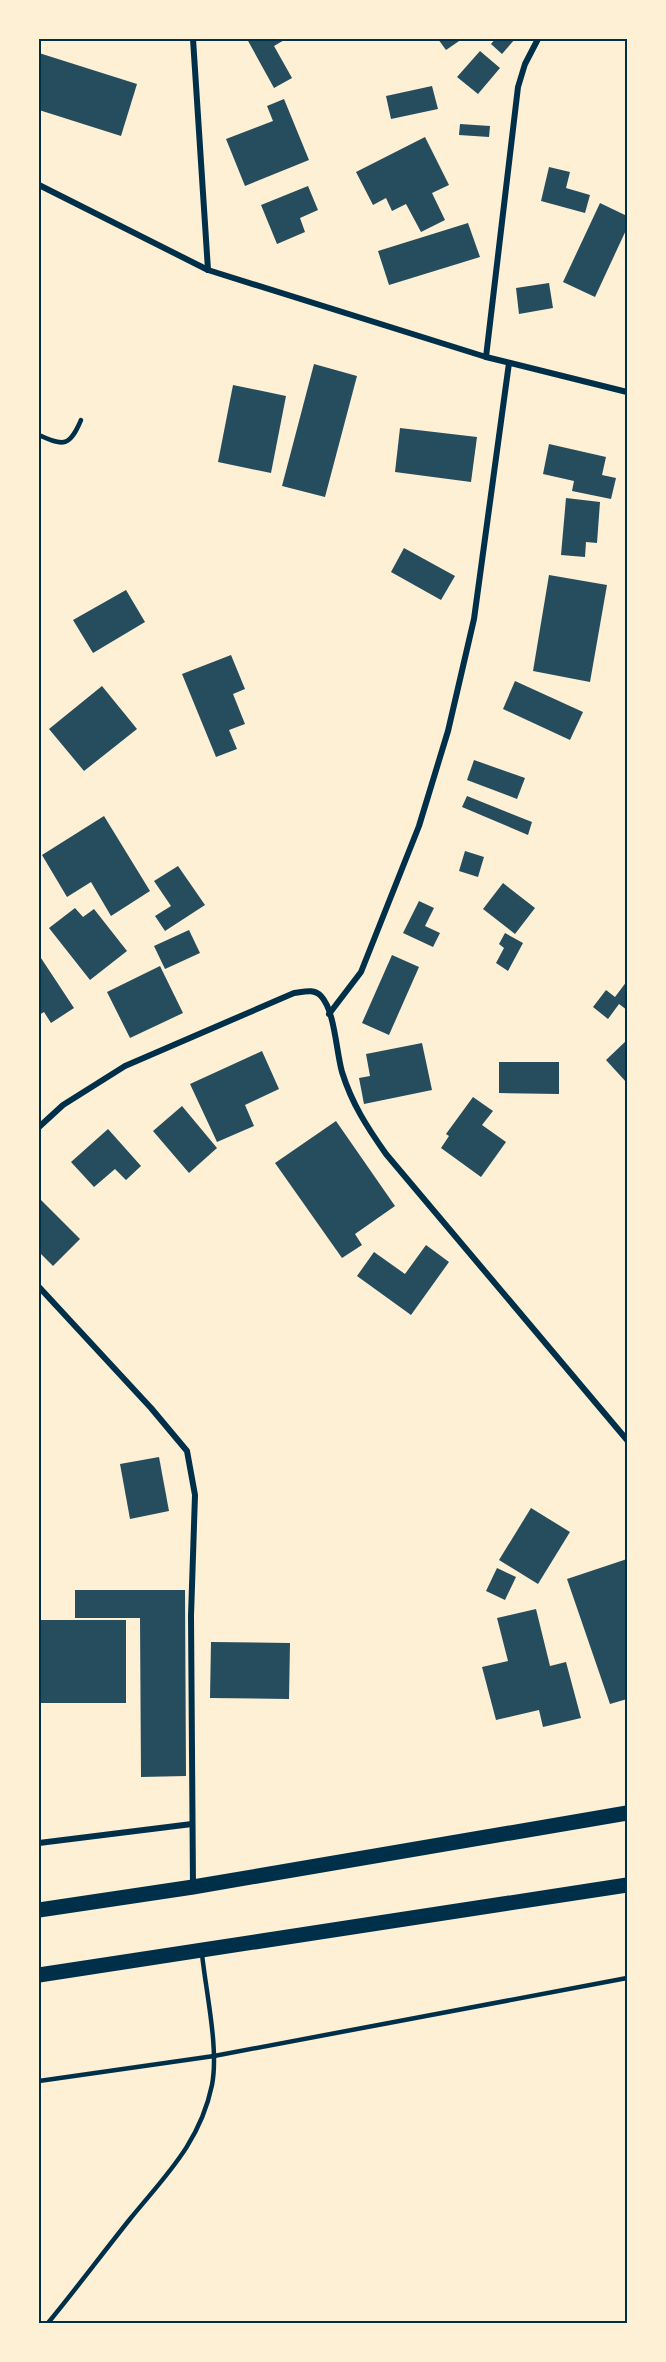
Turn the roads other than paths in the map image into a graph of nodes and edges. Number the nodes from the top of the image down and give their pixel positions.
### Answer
1 (193, 39) edge
2 (538, 39) edge
3 (39, 185) edge
4 (207, 270) junction
5 (486, 357) junction
6 (509, 363) junction
7 (627, 392) edge
8 (81, 420) dead end
9 (39, 435) edge
10 (329, 1014) junction
11 (39, 1127) edge
12 (39, 1287) edge
13 (627, 1440) edge
14 (627, 1813) edge
15 (192, 1824) junction
16 (39, 1843) edge
17 (627, 1885) edge
18 (193, 1887) junction
19 (39, 1910) edge
20 (201, 1951) junction
21 (39, 1975) edge
22 (627, 1978) edge
23 (214, 2056) junction
24 (39, 2081) edge
25 (48, 2323) edge

1 - 4 street
2 - 5 street
3 - 4 street
4 - 5 street
5 - 6 street
6 - 7 street
6 - 10 street
8 - 9 lane
10 - 11 street
10 - 13 street
12 - 15 street
14 - 18 main road
15 - 16 street
15 - 18 street
17 - 20 main road
18 - 19 main road
20 - 21 main road
20 - 23 lane
22 - 23 lane
23 - 24 lane
23 - 25 lane

